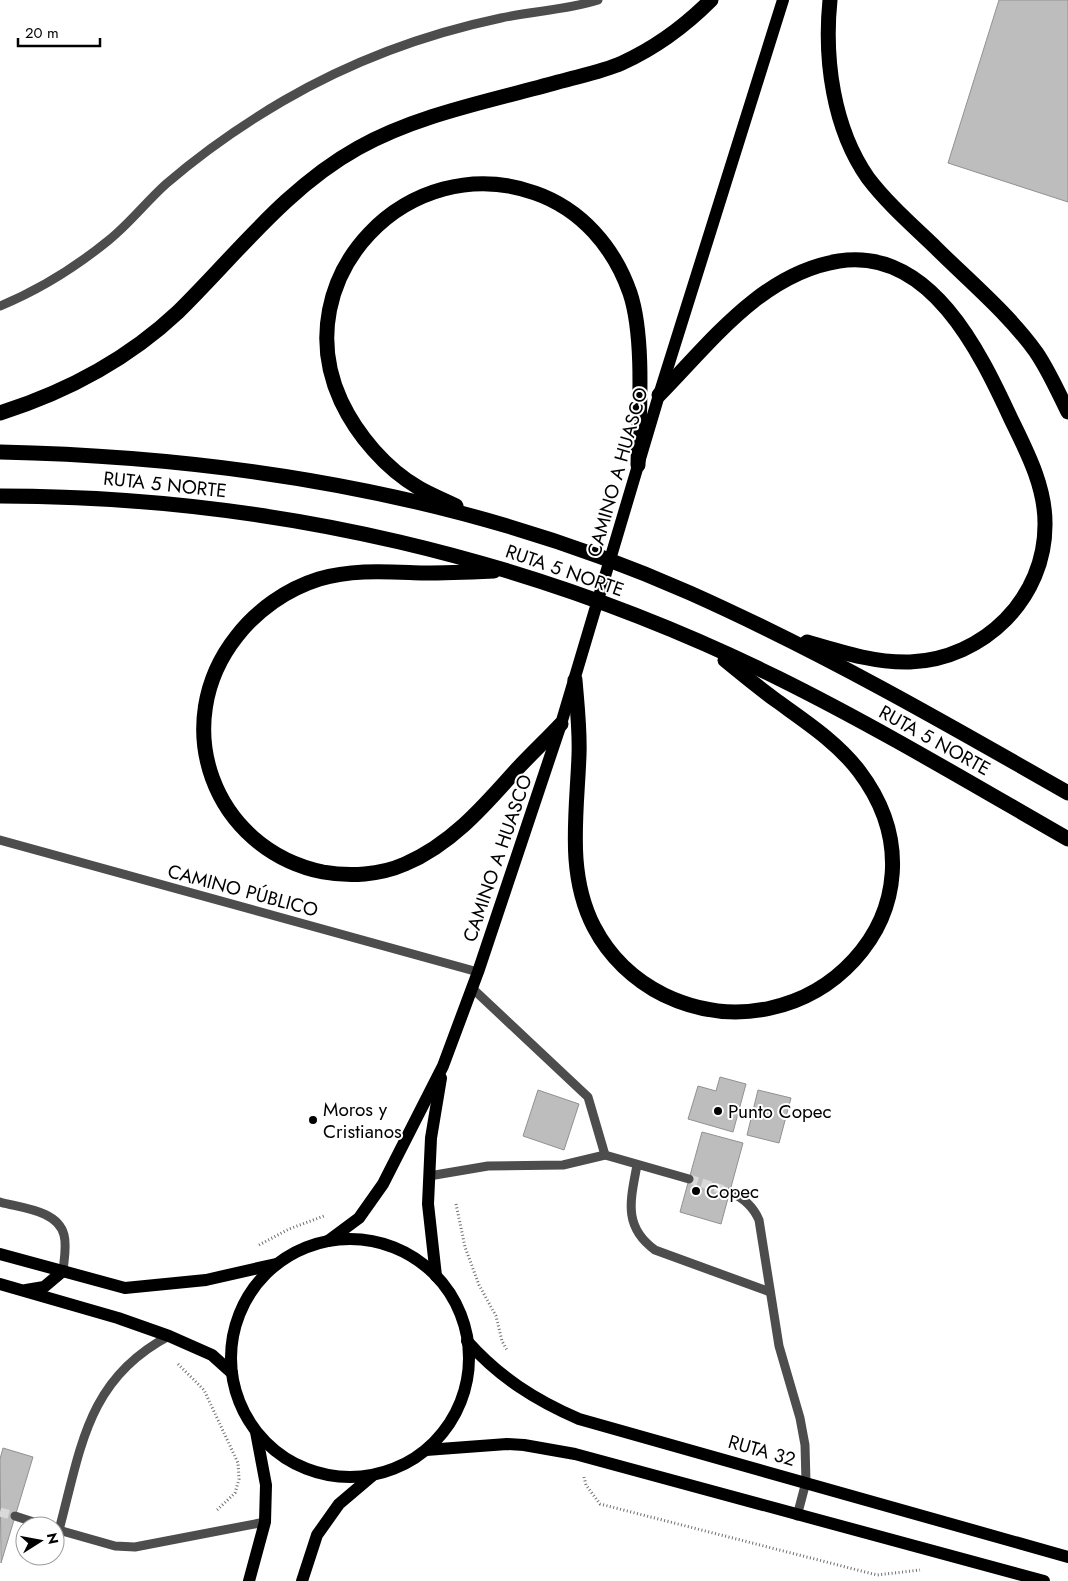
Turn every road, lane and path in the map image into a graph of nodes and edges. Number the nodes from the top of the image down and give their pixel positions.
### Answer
1 (598, 0) edge
2 (711, 0) edge
3 (783, 0) edge
4 (830, 0) edge
5 (0, 306) edge
6 (659, 395) junction
7 (1068, 412) edge
8 (0, 413) edge
9 (0, 452) edge
10 (638, 465) junction
11 (0, 496) edge
12 (487, 521) junction
13 (511, 571) junction
14 (768, 630) junction
15 (706, 646) junction
16 (575, 680) junction
17 (561, 724) junction
18 (1068, 793) edge
19 (1068, 838) edge
20 (0, 840) edge
21 (478, 972) junction
22 (472, 988) junction
23 (443, 1066) junction
24 (605, 1155) junction
25 (637, 1164) junction
26 (428, 1176) junction
27 (689, 1180) tunnel mouth
28 (730, 1192) tunnel mouth
29 (0, 1202) edge
30 (456, 1204) dead end
31 (330, 1213) dead end
32 (328, 1241) junction
33 (256, 1248) dead end
34 (0, 1254) edge
35 (276, 1264) junction
36 (63, 1271) junction
37 (436, 1276) junction
38 (0, 1284) edge
39 (14, 1288) junction
40 (770, 1292) junction
41 (169, 1336) junction
42 (467, 1340) junction
43 (151, 1346) junction
44 (511, 1356) dead end
45 (232, 1373) junction
46 (256, 1432) junction
47 (426, 1450) junction
48 (575, 1454) junction
49 (372, 1476) junction
50 (806, 1482) junction
51 (61, 1516) edge
52 (797, 1516) junction
53 (265, 1522) junction
54 (65, 1532) edge
55 (192, 1537) junction
56 (1068, 1557) edge
57 (926, 1569) dead end
58 (249, 1581) edge
59 (302, 1581) edge
60 (1044, 1581) edge

1 - 5 street
2 - 8 highway
3 - 6 main road, CAMINO A HUASCO
4 - 7 highway
6 - 10 main road, CAMINO A HUASCO
6 - 14 highway
9 - 12 highway, RUTA 5 NORTE
10 - 12 highway
10 - 16 main road, CAMINO A HUASCO
11 - 13 highway, RUTA 5 NORTE
12 - 14 highway, RUTA 5 NORTE
13 - 15 highway, RUTA 5 NORTE
13 - 17 highway
14 - 18 highway, RUTA 5 NORTE
15 - 16 highway
15 - 19 highway, RUTA 5 NORTE
16 - 17 main road, CAMINO A HUASCO
17 - 21 main road, CAMINO A HUASCO
20 - 21 street, CAMINO PÚBLICO
21 - 22 main road, CAMINO A HUASCO
22 - 23 main road, CAMINO A HUASCO
22 - 24 street
23 - 26 main road, CAMINO A HUASCO
23 - 32 main road, CAMINO A HUASCO
24 - 25 street
24 - 26 street
25 - 27 street
25 - 40 street
26 - 37 main road, CAMINO A HUASCO
28 - 40 street
29 - 36 street
30 - 44 path
31 - 33 path
32 - 35 main road
32 - 37 main road
34 - 36 main road
35 - 36 main road
35 - 45 main road
36 - 39 main road
37 - 42 main road
38 - 39 main road
39 - 41 main road
40 - 50 street
41 - 43 street
41 - 45 main road
42 - 47 main road
42 - 50 main road, RUTA 32
43 - 51 street
43 - 55 path
45 - 46 main road
46 - 49 main road
46 - 53 main road
47 - 48 main road
47 - 49 main road
48 - 52 main road
48 - 57 path
49 - 59 main road
50 - 52 street
50 - 56 main road, RUTA 32
52 - 60 main road
53 - 55 street
53 - 58 main road
54 - 55 street

